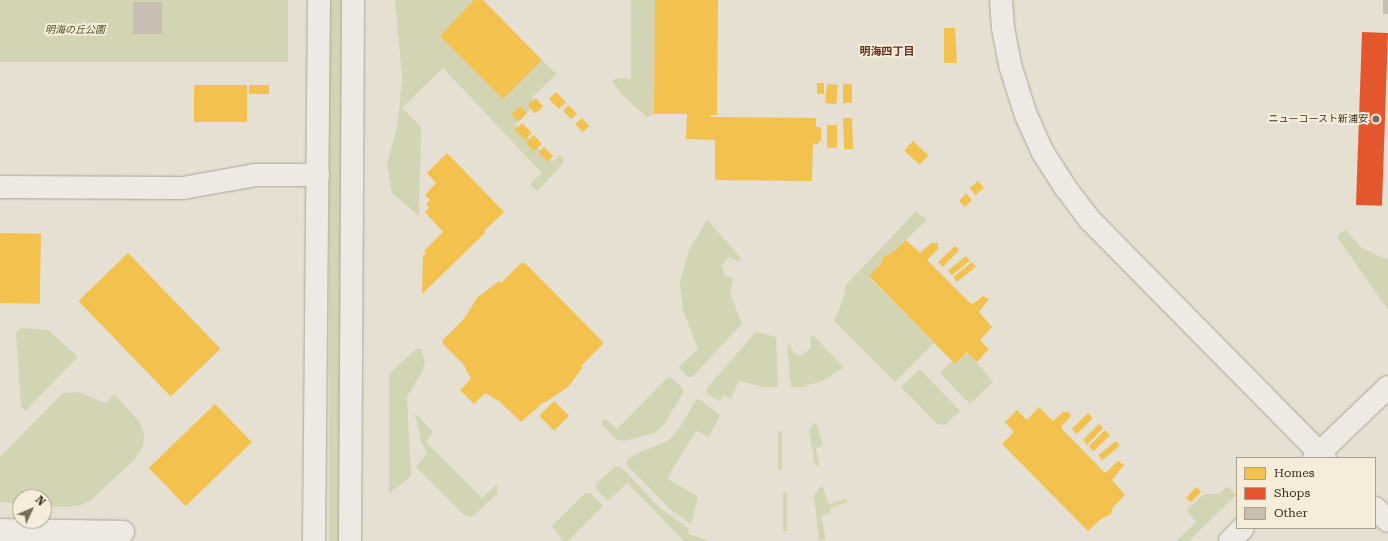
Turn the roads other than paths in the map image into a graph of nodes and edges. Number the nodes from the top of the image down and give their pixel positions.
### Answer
1 (319, 0) edge
2 (353, 0) edge
3 (1001, 0) edge
4 (318, 175) junction
5 (0, 187) edge
6 (1388, 387) edge
7 (1320, 456) edge
8 (1376, 509) edge
9 (1388, 520) edge
10 (1242, 529) edge
11 (0, 530) edge
12 (123, 532) dead end
13 (314, 541) edge
14 (350, 541) edge
15 (1230, 541) edge

1 - 4 street
2 - 14 street
3 - 7 street
4 - 5 street
4 - 13 street
6 - 7 street
8 - 9 street
10 - 15 street
11 - 12 street

